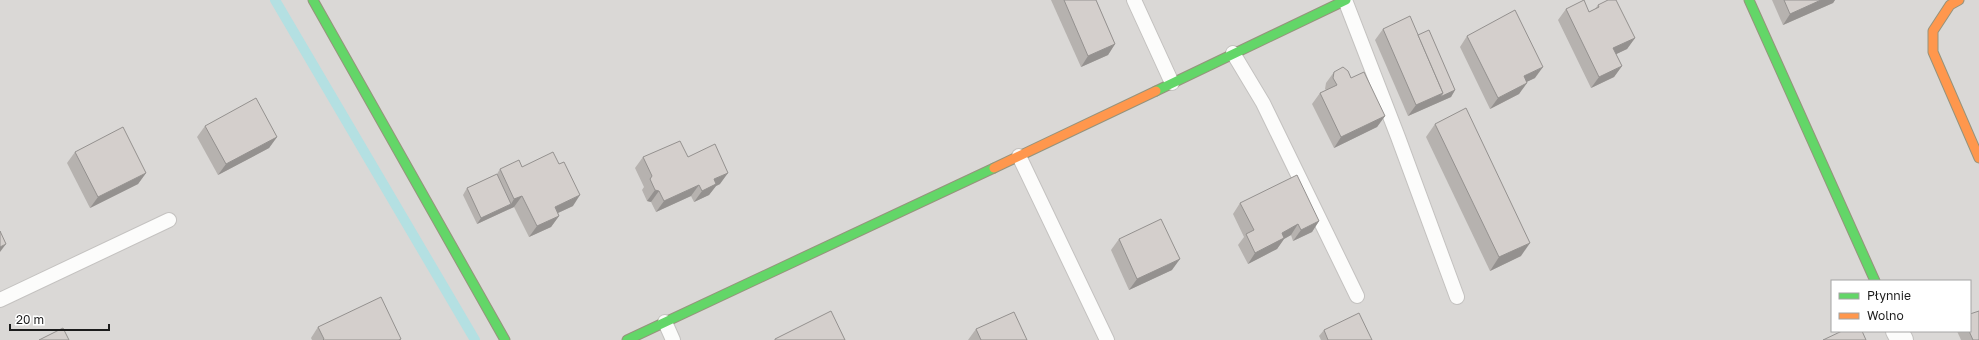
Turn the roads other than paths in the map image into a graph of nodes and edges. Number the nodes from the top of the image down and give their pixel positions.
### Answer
1 (314, 0) edge
2 (1134, 0) edge
3 (1345, 0) edge
4 (1749, 0) edge
5 (1958, 0) edge
6 (1233, 53) junction
7 (1172, 83) junction
8 (1019, 156) junction
9 (1979, 158) edge
10 (169, 220) dead end
11 (1875, 280) edge
12 (1357, 296) dead end
13 (1457, 297) dead end
14 (0, 300) edge
15 (665, 322) junction
16 (505, 340) edge
17 (627, 340) edge
18 (673, 340) edge
19 (1107, 340) edge

1 - 16 street
2 - 7 lane
3 - 6 street
3 - 13 lane
4 - 11 street
5 - 9 street
6 - 7 street
6 - 12 lane
7 - 8 street
8 - 15 street
8 - 19 lane
10 - 14 lane
15 - 17 street
15 - 18 lane

